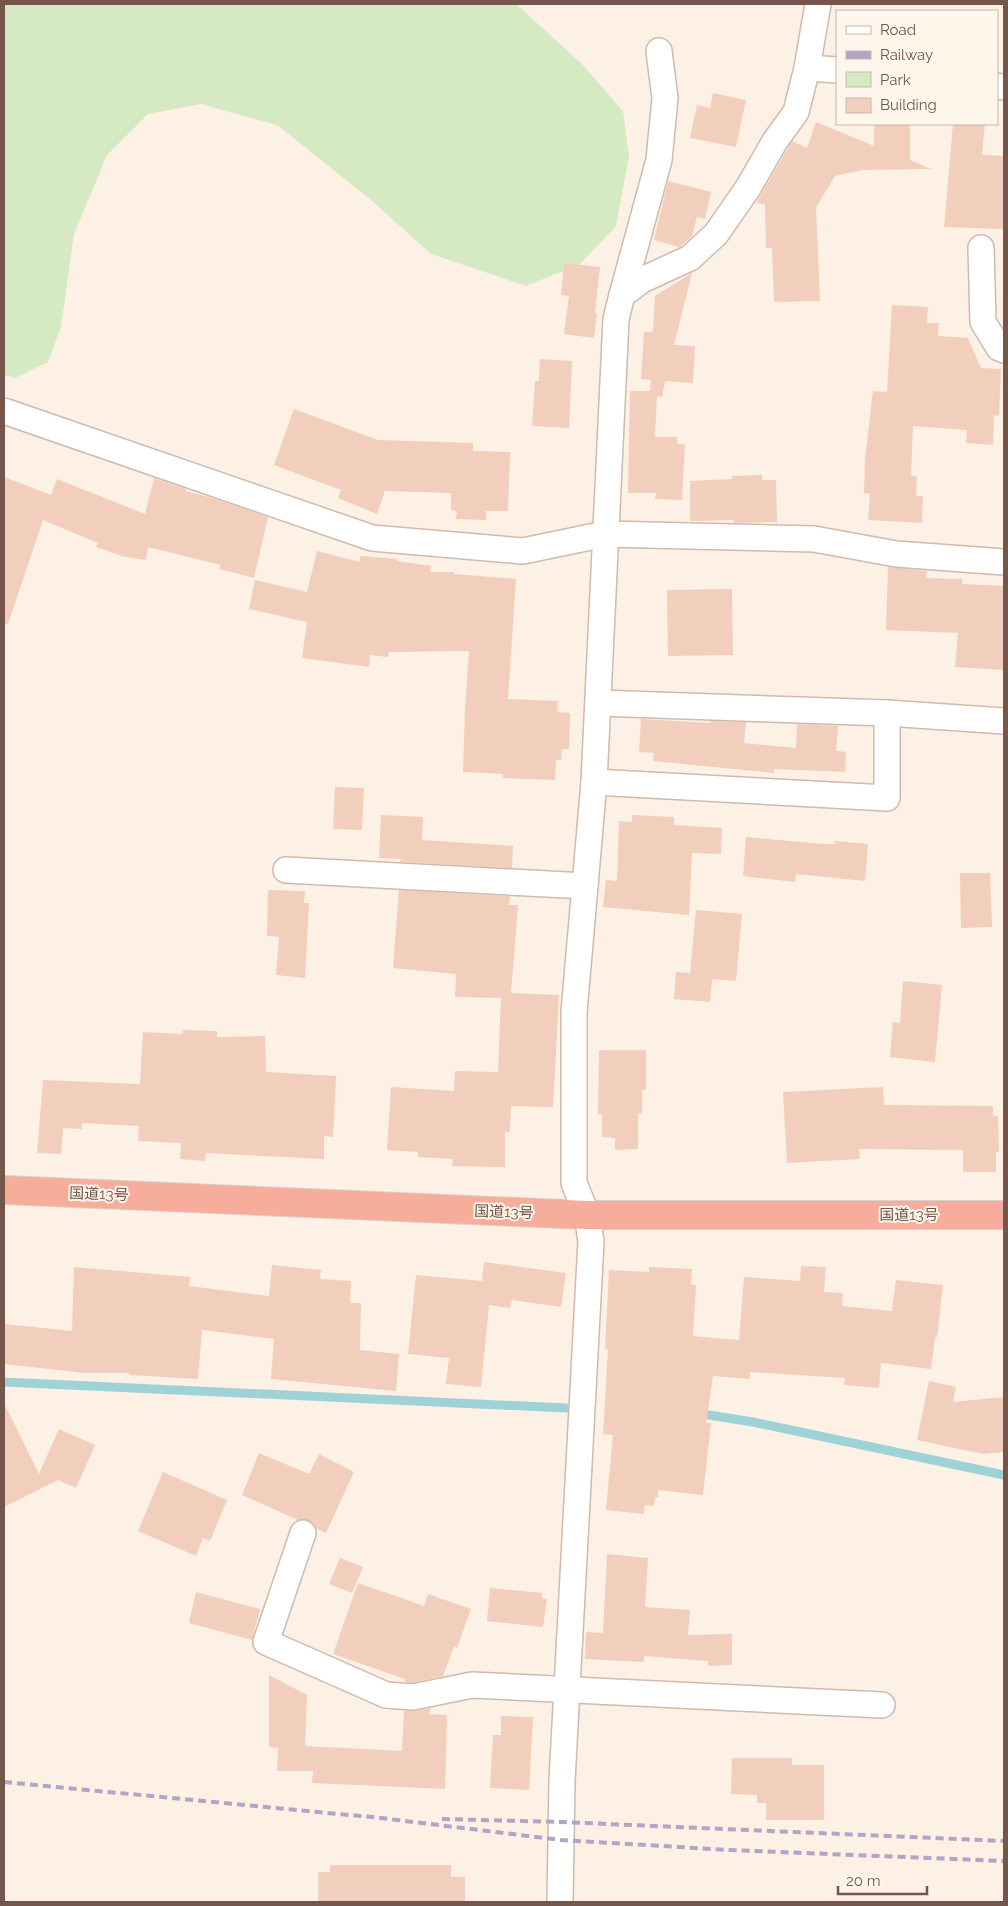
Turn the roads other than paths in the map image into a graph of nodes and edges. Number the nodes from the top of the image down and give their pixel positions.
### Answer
1 (818, 4) edge
2 (659, 50) dead end
3 (807, 68) junction
4 (836, 70) edge
5 (981, 248) dead end
6 (622, 295) junction
7 (1004, 350) edge
8 (4, 411) edge
9 (605, 534) junction
10 (1004, 562) edge
11 (598, 703) junction
12 (887, 712) junction
13 (1004, 721) edge
14 (594, 782) junction
15 (286, 870) dead end
16 (585, 886) junction
17 (4, 1190) edge
18 (587, 1215) junction
19 (1004, 1215) edge
20 (303, 1533) dead end
21 (566, 1690) junction
22 (882, 1705) dead end
23 (560, 1902) edge

1 - 3 street
2 - 6 street
3 - 4 street
3 - 6 street
5 - 7 street
6 - 9 street
8 - 9 street
9 - 10 street
9 - 11 street
11 - 12 street
11 - 14 street
12 - 13 street
12 - 14 street
14 - 16 street
15 - 16 street
16 - 18 street
17 - 18 highway, 国道13号
18 - 19 highway, 国道13号
18 - 21 street
20 - 21 street
21 - 22 street
21 - 23 street

